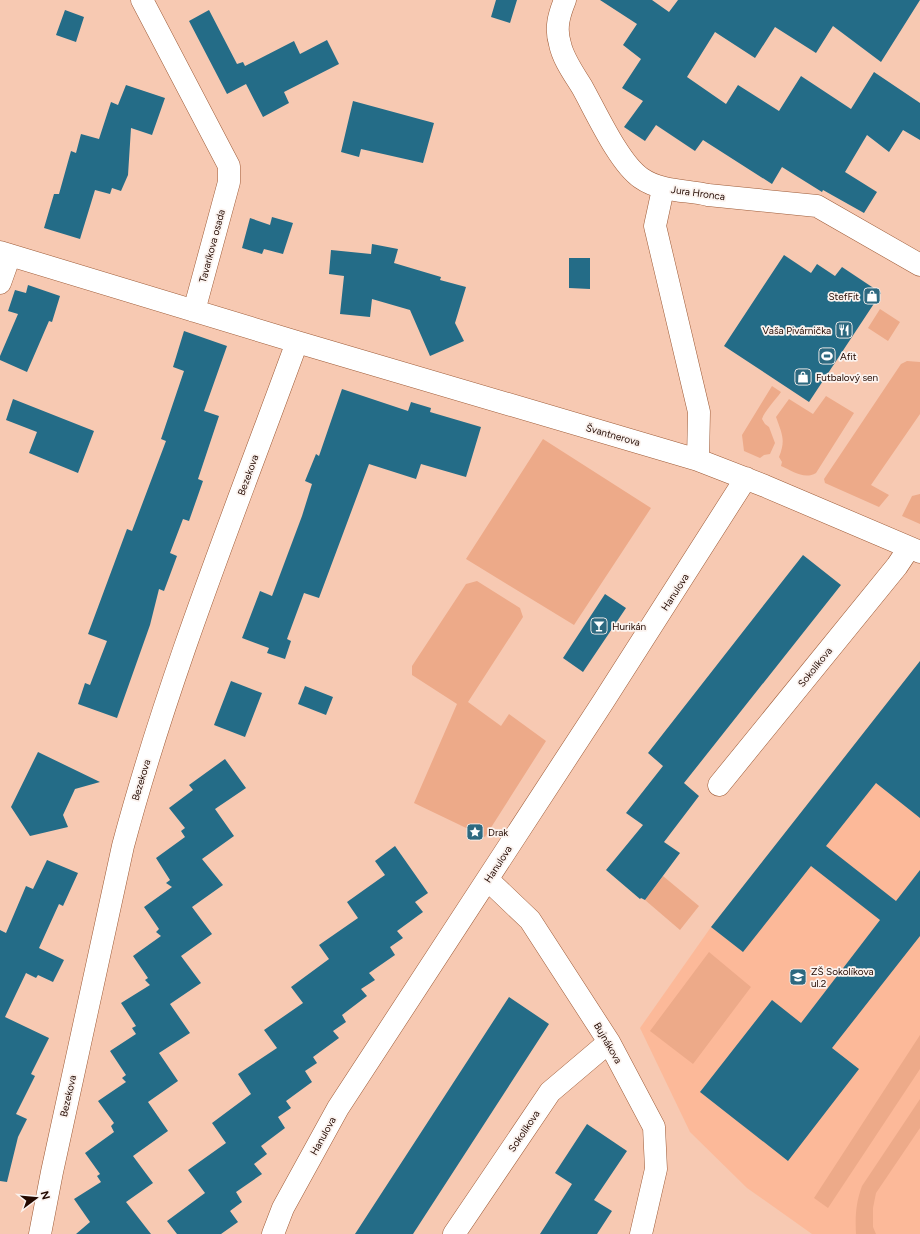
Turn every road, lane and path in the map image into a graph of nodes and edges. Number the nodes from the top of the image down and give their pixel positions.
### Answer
1 (142, 0) edge
2 (565, 0) edge
3 (663, 188) junction
4 (5, 253) edge
5 (920, 265) edge
6 (0, 283) edge
7 (194, 311) junction
8 (297, 342) junction
9 (698, 460) junction
10 (746, 478) junction
11 (915, 550) edge
12 (719, 785) dead end
13 (488, 880) junction
14 (609, 1042) junction
15 (40, 1234) edge
16 (273, 1234) edge
17 (454, 1234) edge
18 (641, 1234) edge

1 - 7 street, Tavaríkova osada
2 - 3 street, Jura Hronca
3 - 5 street, Jura Hronca
3 - 9 street
4 - 6 street
4 - 7 street
7 - 8 street, Švantnerova
8 - 9 street, Švantnerova
8 - 15 street, Bezekova
9 - 10 street, Švantnerova
10 - 11 street, Švantnerova
10 - 13 street, Hanulova
11 - 12 street, Sokolíkova
13 - 14 street, Bujnákova
13 - 16 street, Hanulova
14 - 17 street, Sokolíkova
14 - 18 street, Bujnákova

